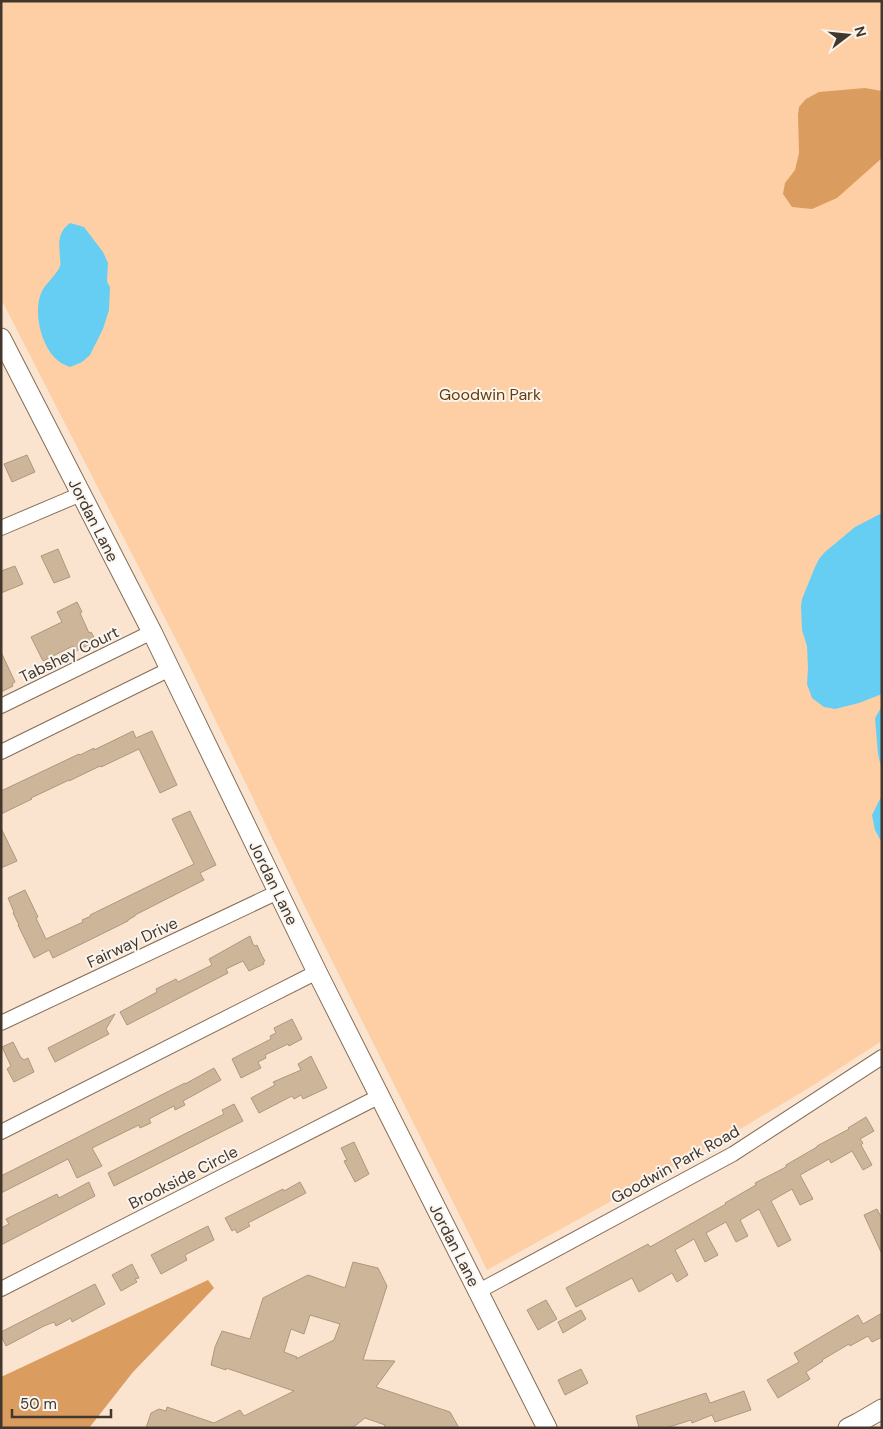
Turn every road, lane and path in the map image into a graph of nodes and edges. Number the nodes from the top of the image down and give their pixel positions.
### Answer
1 (1, 338) edge
2 (7, 363) edge
3 (81, 494) junction
4 (1, 528) edge
5 (152, 632) junction
6 (170, 669) junction
7 (1, 706) edge
8 (1, 752) edge
9 (278, 892) junction
10 (318, 972) junction
11 (1, 1023) edge
12 (882, 1057) edge
13 (380, 1096) junction
14 (1, 1132) edge
15 (1, 1289) edge
16 (479, 1291) junction
17 (882, 1409) edge
18 (547, 1428) edge
19 (848, 1428) edge

1 - 2 main road, Jordan Lane
2 - 3 main road, Jordan Lane
3 - 4 street
3 - 5 main road, Jordan Lane
5 - 6 main road, Jordan Lane
5 - 7 street, Tabshey Court
6 - 8 street
6 - 9 main road, Jordan Lane
9 - 10 main road, Jordan Lane
9 - 11 street, Fairway Drive
10 - 13 main road, Jordan Lane
10 - 14 street
12 - 16 street, Goodwin Park Road
13 - 15 street, Brookside Circle
13 - 16 main road, Jordan Lane
16 - 18 main road, Jordan Lane
17 - 19 main road

